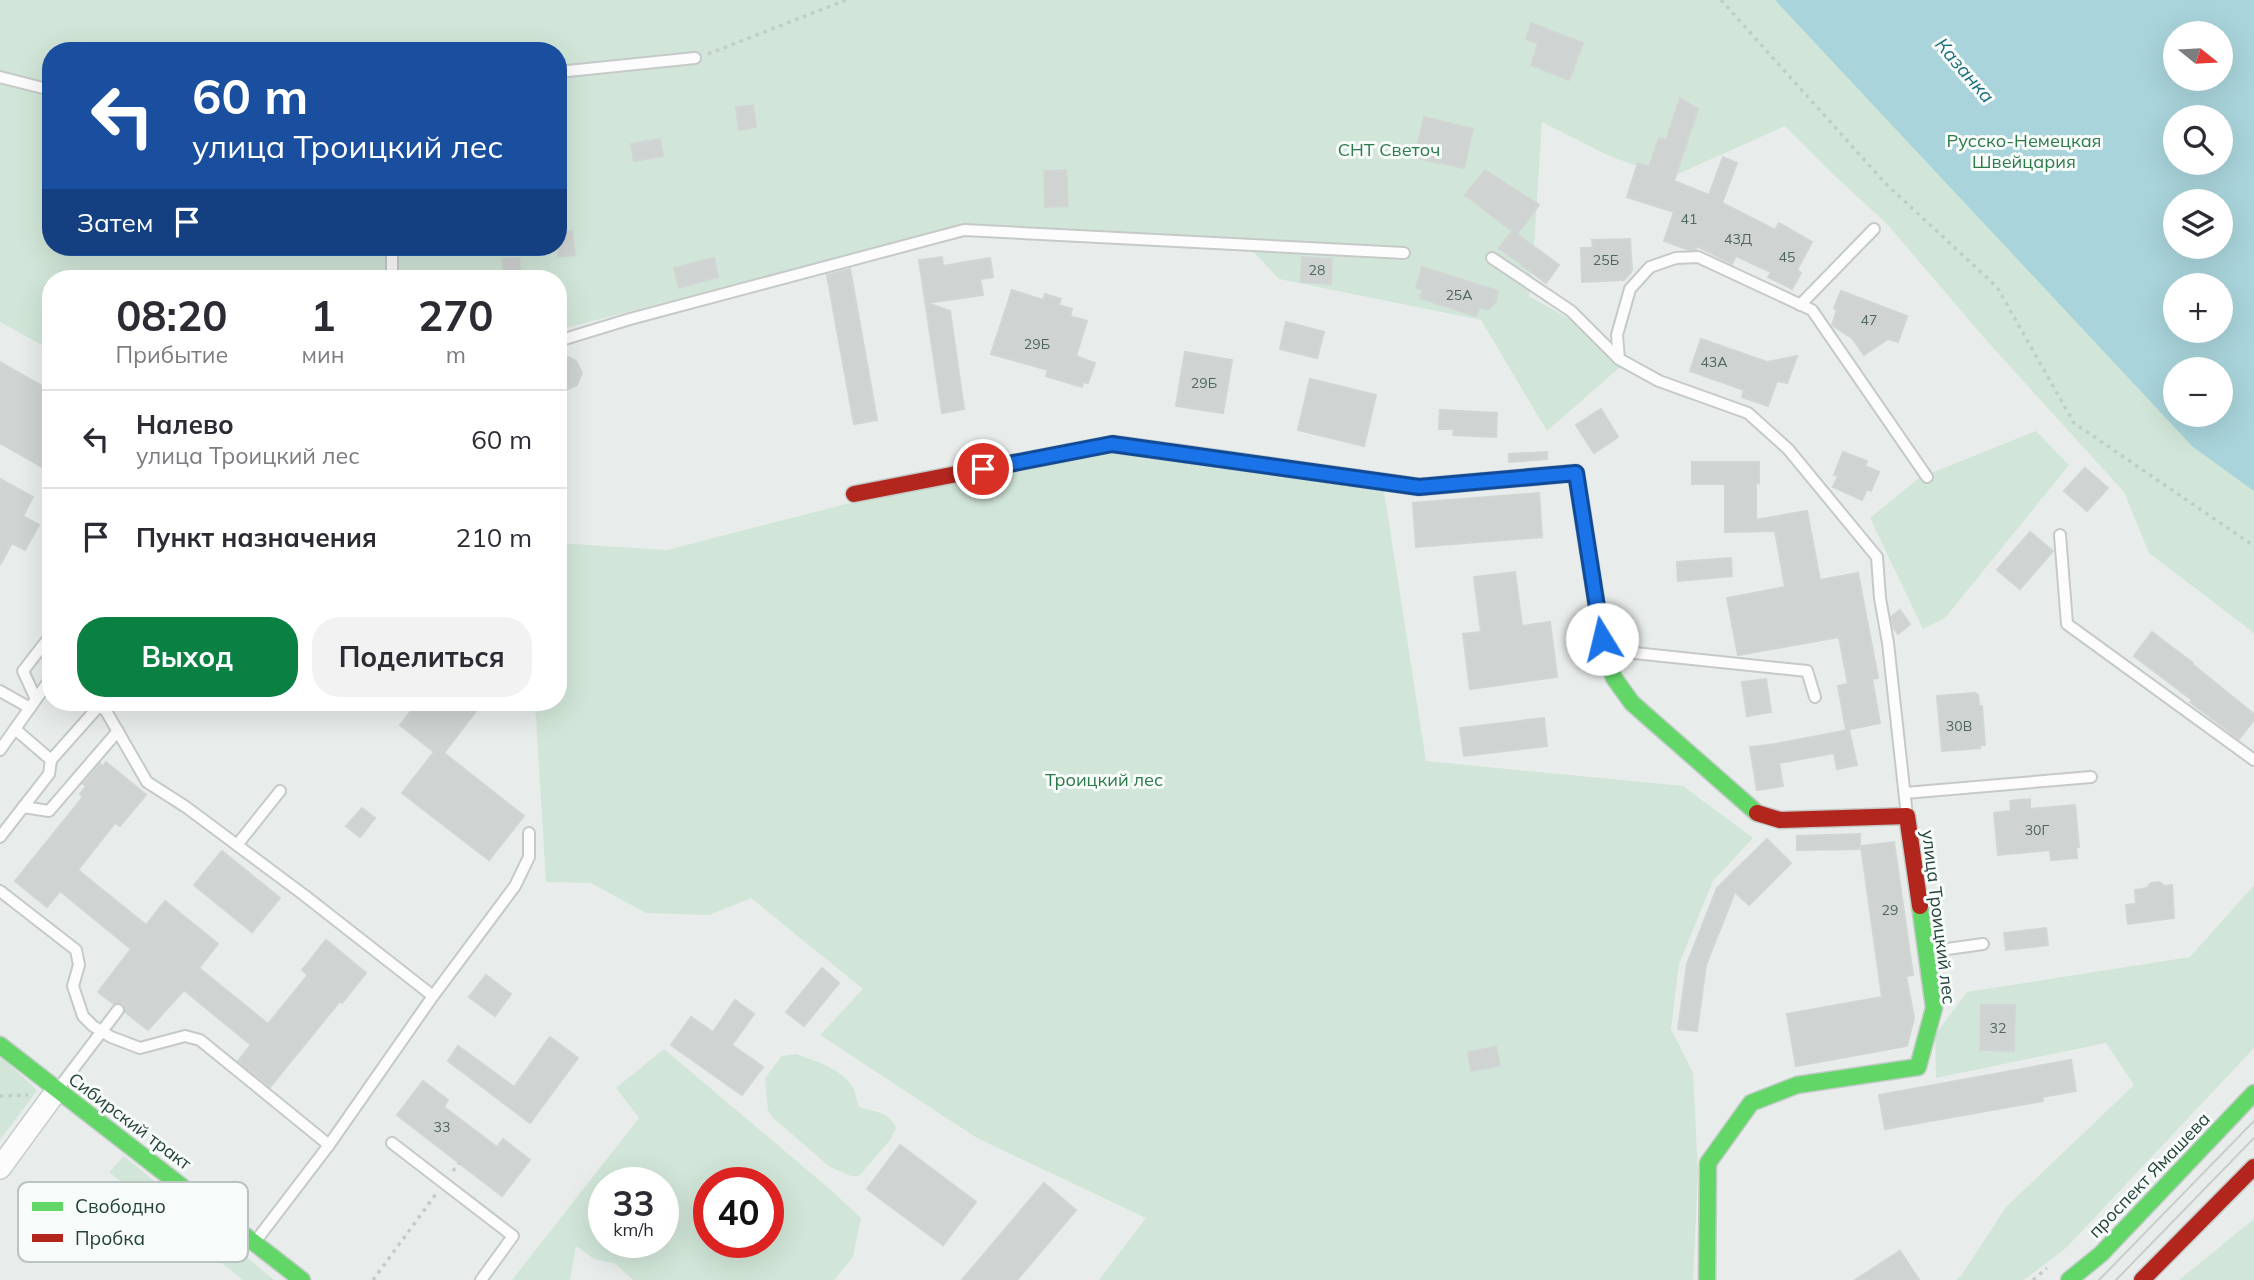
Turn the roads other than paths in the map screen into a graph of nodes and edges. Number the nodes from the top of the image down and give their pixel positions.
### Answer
1 (695, 58) road end
2 (567, 71) edge
3 (0, 77) edge
4 (42, 88) edge
5 (1874, 229) dead end
6 (1404, 253) dead end
7 (1492, 258) dead end
8 (1800, 305) junction
9 (567, 338) edge
10 (1619, 359) junction
11 (1927, 477) dead end
12 (854, 494) dead end
13 (2060, 535) dead end
14 (42, 647) edge
15 (1607, 656) junction
16 (0, 691) edge
17 (42, 691) edge
18 (1815, 697) dead end
19 (33, 704) junction
20 (95, 711) edge
21 (106, 711) edge
22 (15, 729) junction
23 (118, 732) junction
24 (0, 750) edge
25 (51, 760) junction
26 (2254, 760) edge
27 (2091, 777) dead end
28 (280, 791) dead end
29 (1905, 793) junction
30 (23, 807) junction
31 (1907, 816) junction
32 (528, 833) dead end
33 (0, 837) edge
34 (236, 845) junction
35 (0, 891) edge
36 (1983, 944) dead end
37 (1926, 952) junction
38 (433, 996) junction
39 (118, 1010) dead end
40 (102, 1031) junction
41 (0, 1045) edge
42 (47, 1093) junction
43 (2254, 1093) edge
44 (393, 1143) dead end
45 (329, 1145) junction
46 (2254, 1167) edge
47 (0, 1168) edge
48 (171, 1182) edge
49 (248, 1237) edge
50 (255, 1242) junction
51 (302, 1280) edge
52 (481, 1280) edge
53 (1707, 1280) edge
54 (2069, 1280) edge
55 (2142, 1280) edge

1 - 2 lane
3 - 4 lane
5 - 8 lane
6 - 9 lane
7 - 10 lane
8 - 10 lane
8 - 11 lane
10 - 29 lane
12 - 15 street, улица Троицкий лес
13 - 26 lane
14 - 19 lane
15 - 18 lane
15 - 31 street, улица Троицкий лес
16 - 19 lane
17 - 19 lane
19 - 22 lane
20 - 25 lane
21 - 23 lane
22 - 24 lane
22 - 25 lane
23 - 30 lane
23 - 34 lane
25 - 30 lane
27 - 29 lane
28 - 34 lane
29 - 31 lane
30 - 33 lane
31 - 37 street, улица Троицкий лес
32 - 38 lane
34 - 38 lane
35 - 40 lane
36 - 37 lane
37 - 53 street, улица Троицкий лес
38 - 45 lane
39 - 40 lane
40 - 42 lane
40 - 45 lane
41 - 42 street, Сибирский тракт
42 - 47 street
42 - 48 street, Сибирский тракт
43 - 54 street, проспект Ямашева
44 - 52 lane
45 - 50 lane
46 - 55 street
49 - 50 street, Сибирский тракт
50 - 51 street, Сибирский тракт

